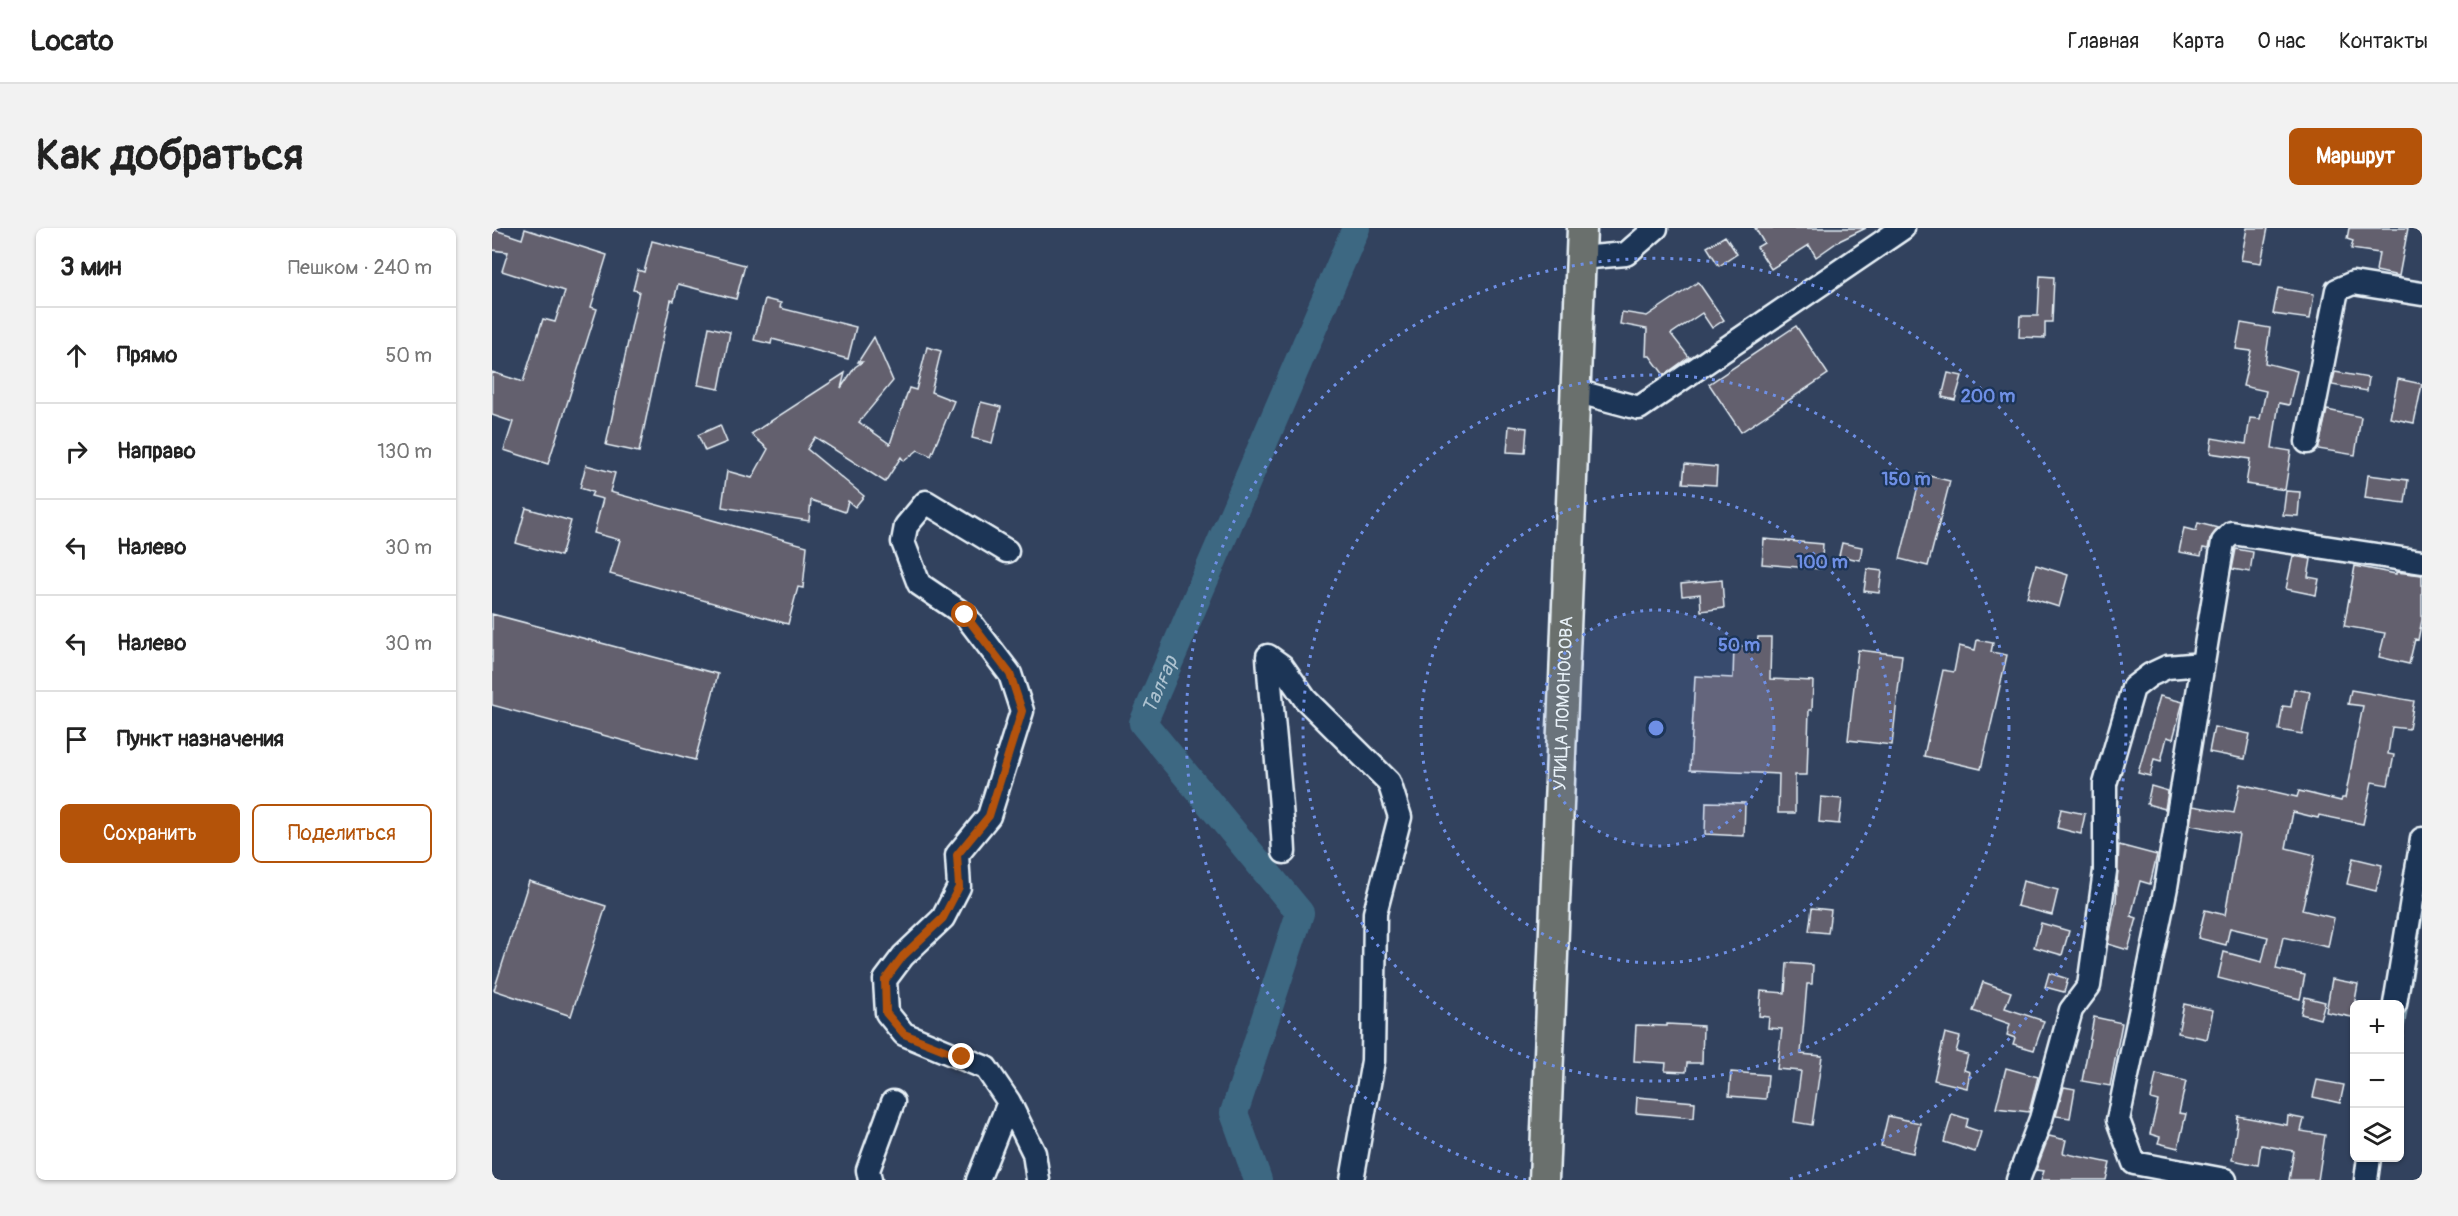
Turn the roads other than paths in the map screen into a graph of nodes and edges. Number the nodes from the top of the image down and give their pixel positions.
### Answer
1 (1582, 228) edge
2 (1656, 228) edge
3 (1903, 228) edge
4 (1580, 258) junction
5 (2422, 294) edge
6 (1575, 391) junction
7 (2307, 442) dead end
8 (1007, 551) dead end
9 (2422, 562) edge
10 (2202, 664) junction
11 (2422, 838) edge
12 (1284, 852) dead end
13 (2396, 1000) edge
14 (892, 1102) dead end
15 (1009, 1102) junction
16 (2368, 1162) edge
17 (870, 1180) edge
18 (978, 1180) edge
19 (1038, 1180) edge
20 (1352, 1180) edge
21 (1544, 1180) edge
22 (2018, 1180) edge
23 (2225, 1180) edge
24 (2366, 1180) edge

1 - 4 main road, УЛИЦА ЛОМОНОСОВА
2 - 4 street
3 - 6 street
4 - 6 main road, УЛИЦА ЛОМОНОСОВА
5 - 7 street
6 - 21 main road, УЛИЦА ЛОМОНОСОВА
8 - 15 street
9 - 10 street
10 - 22 street
10 - 23 street
11 - 13 street
12 - 20 street
14 - 17 street
15 - 18 street
15 - 19 street
16 - 24 street

